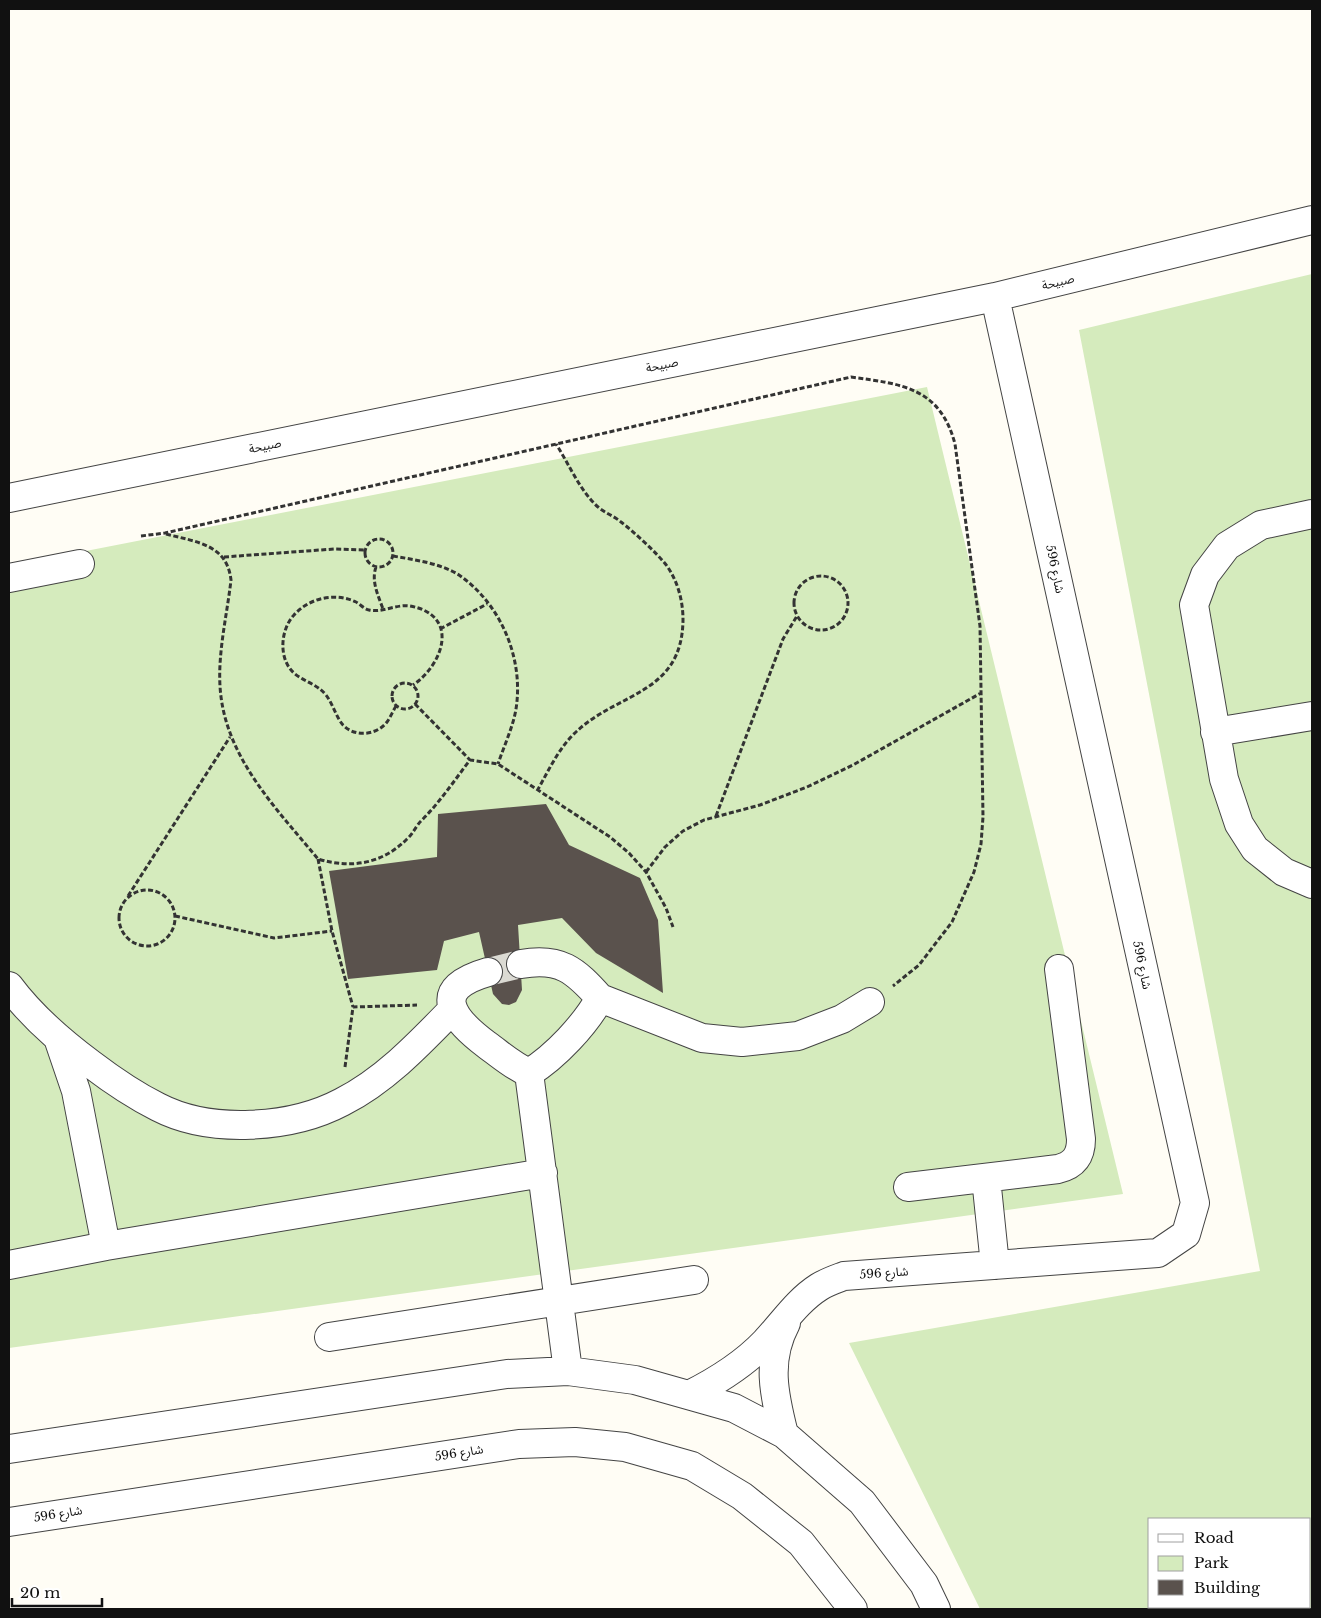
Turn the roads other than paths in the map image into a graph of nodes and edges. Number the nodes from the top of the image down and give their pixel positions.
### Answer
1 (1312, 220) edge
2 (995, 297) junction
3 (9, 498) edge
4 (1312, 514) edge
5 (80, 564) dead end
6 (9, 578) edge
7 (1312, 716) edge
8 (1215, 732) junction
9 (1312, 884) edge
10 (521, 964) tunnel mouth
11 (1059, 969) dead end
12 (488, 972) tunnel mouth
13 (9, 986) edge
14 (600, 998) junction
15 (870, 1002) road end
16 (451, 1007) junction
17 (59, 1041) junction
18 (530, 1073) junction
19 (119, 1085) junction
20 (81, 1112) junction
21 (543, 1173) junction
22 (986, 1178) junction
23 (908, 1187) dead end
24 (106, 1246) junction
25 (9, 1265) edge
26 (995, 1265) junction
27 (694, 1280) dead end
28 (559, 1301) junction
29 (795, 1306) junction
30 (329, 1337) dead end
31 (568, 1371) junction
32 (689, 1395) junction
33 (784, 1434) junction
34 (9, 1449) edge
35 (9, 1522) edge
36 (853, 1609) edge
37 (936, 1609) edge

1 - 2 street, صبيحة
2 - 3 street, صبيحة
2 - 26 street, شارع 596
4 - 8 street
5 - 6 street
7 - 8 street
8 - 9 street
10 - 14 street
11 - 22 street
12 - 16 street
13 - 17 street
14 - 15 street
14 - 18 street
16 - 18 street
16 - 19 street
17 - 19 street
17 - 20 street
18 - 21 street
19 - 20 street
20 - 24 street
21 - 24 street
21 - 28 street
22 - 23 street
22 - 26 street
24 - 25 street
26 - 29 street, شارع 596
27 - 28 street
28 - 30 street
28 - 31 street
29 - 32 street, شارع 596
29 - 33 street, شارع 596
31 - 32 street
31 - 34 street
32 - 33 street
33 - 37 street
35 - 36 street, شارع 596

